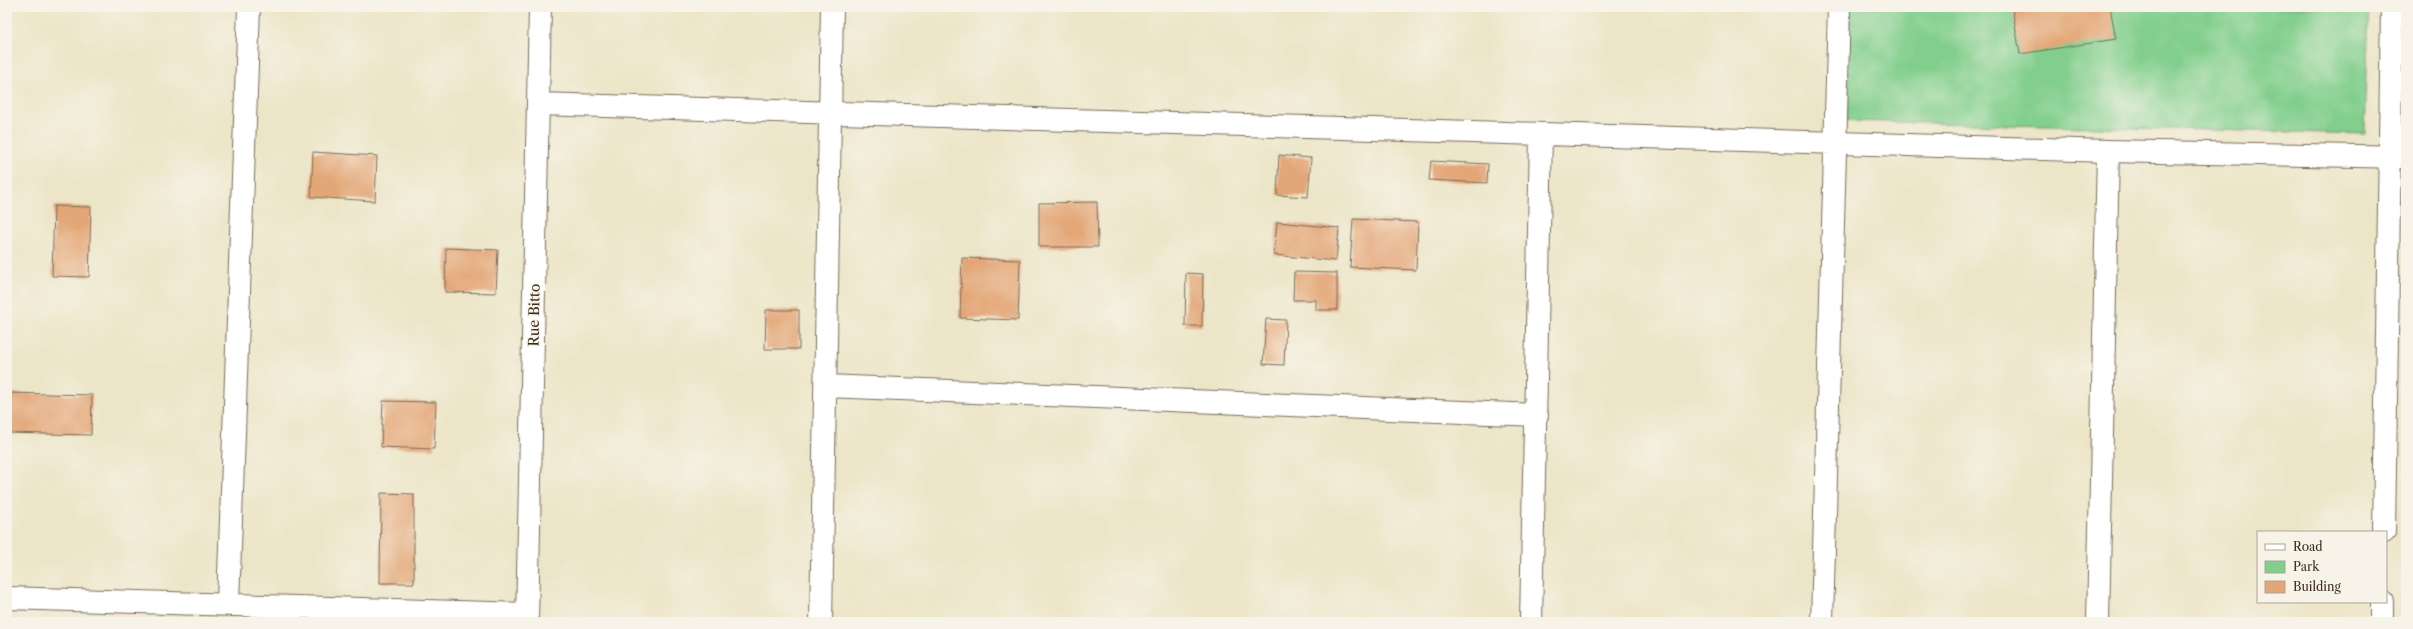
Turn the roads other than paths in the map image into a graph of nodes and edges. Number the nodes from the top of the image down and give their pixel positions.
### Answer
1 (249, 7) edge
2 (540, 7) edge
3 (832, 7) edge
4 (1839, 7) edge
5 (2392, 7) edge
6 (539, 104) junction
7 (830, 112) junction
8 (1541, 134) junction
9 (1835, 142) junction
10 (2108, 151) junction
11 (2398, 157) edge
12 (826, 386) junction
13 (1537, 415) junction
14 (2384, 531) edge
15 (7, 598) edge
16 (2382, 603) edge
17 (228, 604) junction
18 (527, 618) edge
19 (821, 622) edge
20 (1531, 622) edge
21 (1822, 622) edge
22 (2098, 622) edge
23 (2382, 622) edge

1 - 17 street
2 - 6 street, Rue Bitto
3 - 7 street
4 - 9 street
5 - 11 street
6 - 7 street
6 - 18 street, Rue Bitto
7 - 8 street
7 - 12 street
8 - 9 street
8 - 13 street
9 - 10 street
9 - 21 street
10 - 11 street
10 - 22 street
11 - 14 street
12 - 13 street
12 - 19 street
13 - 20 street
15 - 17 street
16 - 23 street
17 - 18 street

